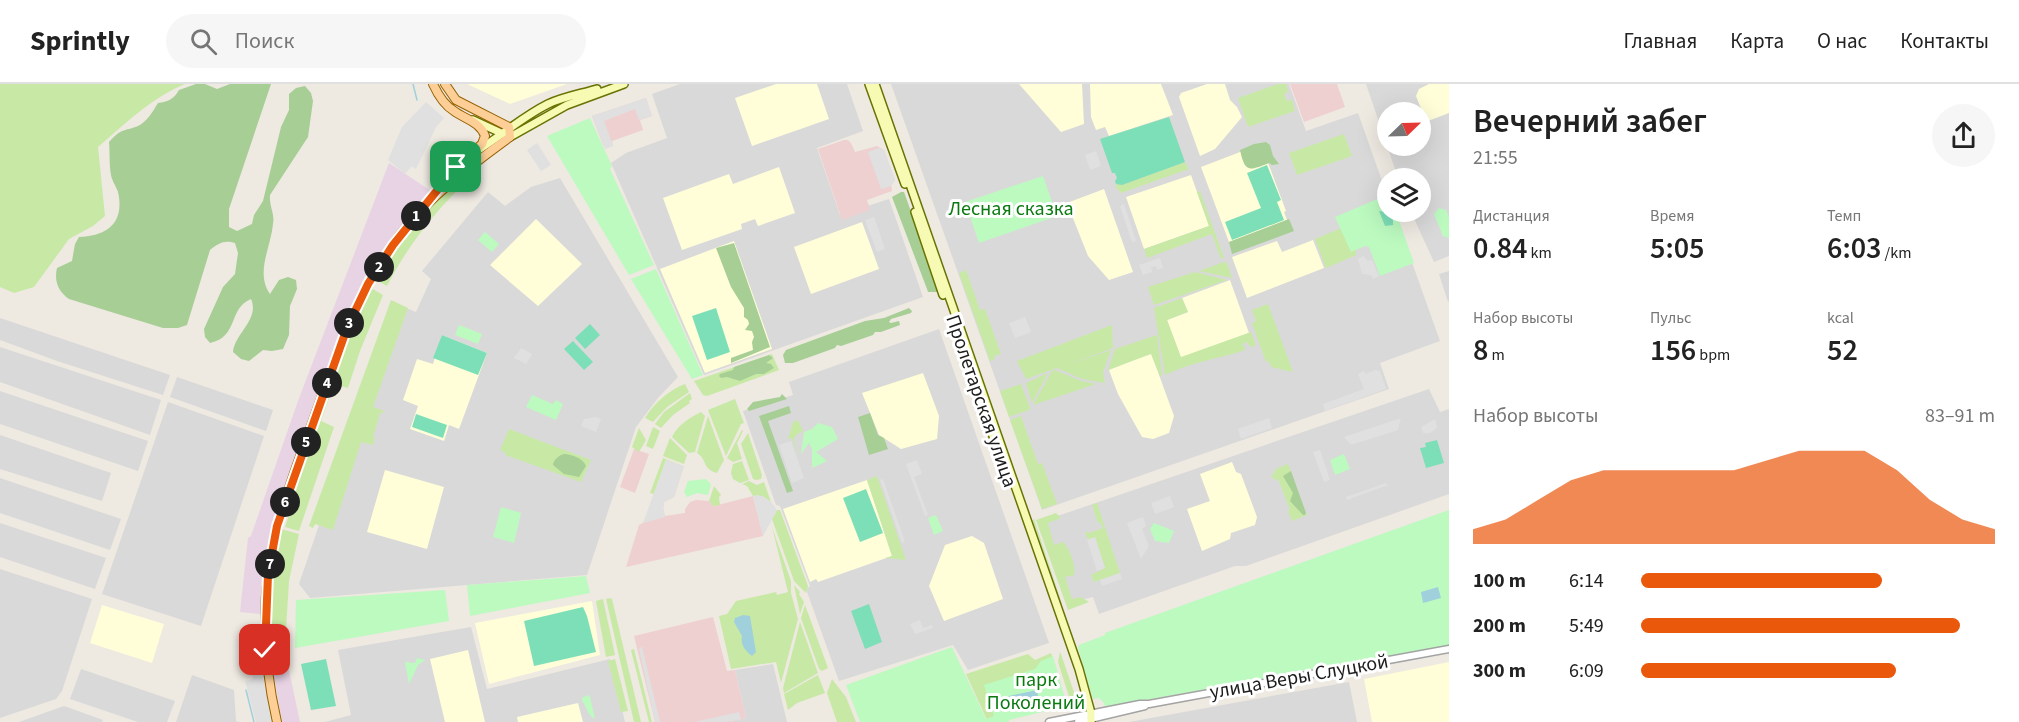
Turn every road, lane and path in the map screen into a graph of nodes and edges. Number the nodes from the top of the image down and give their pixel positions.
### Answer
1 (433, 84) edge
2 (445, 84) edge
3 (610, 84) edge
4 (624, 84) edge
5 (869, 84) edge
6 (874, 84) edge
7 (470, 120) junction
8 (509, 127) junction
9 (502, 133) junction
10 (510, 137) junction
11 (473, 154) junction
12 (434, 197) junction
13 (1449, 649) edge
14 (1090, 717) edge
15 (277, 722) edge
16 (1049, 722) edge
17 (1078, 722) edge

1 - 7 main road
2 - 8 main road
3 - 8 main road
4 - 10 main road
5 - 14 main road, Пролетарская улица
6 - 14 main road, Пролетарская улица
7 - 9 main road
7 - 11 main road
8 - 9 main road
8 - 10 main road
9 - 10 main road
9 - 11 main road
10 - 12 main road
11 - 12 main road
12 - 15 main road
13 - 14 street, улица Веры Слуцкой
14 - 16 street, улица Веры Слуцкой
14 - 17 street, улица Веры Слуцкой

